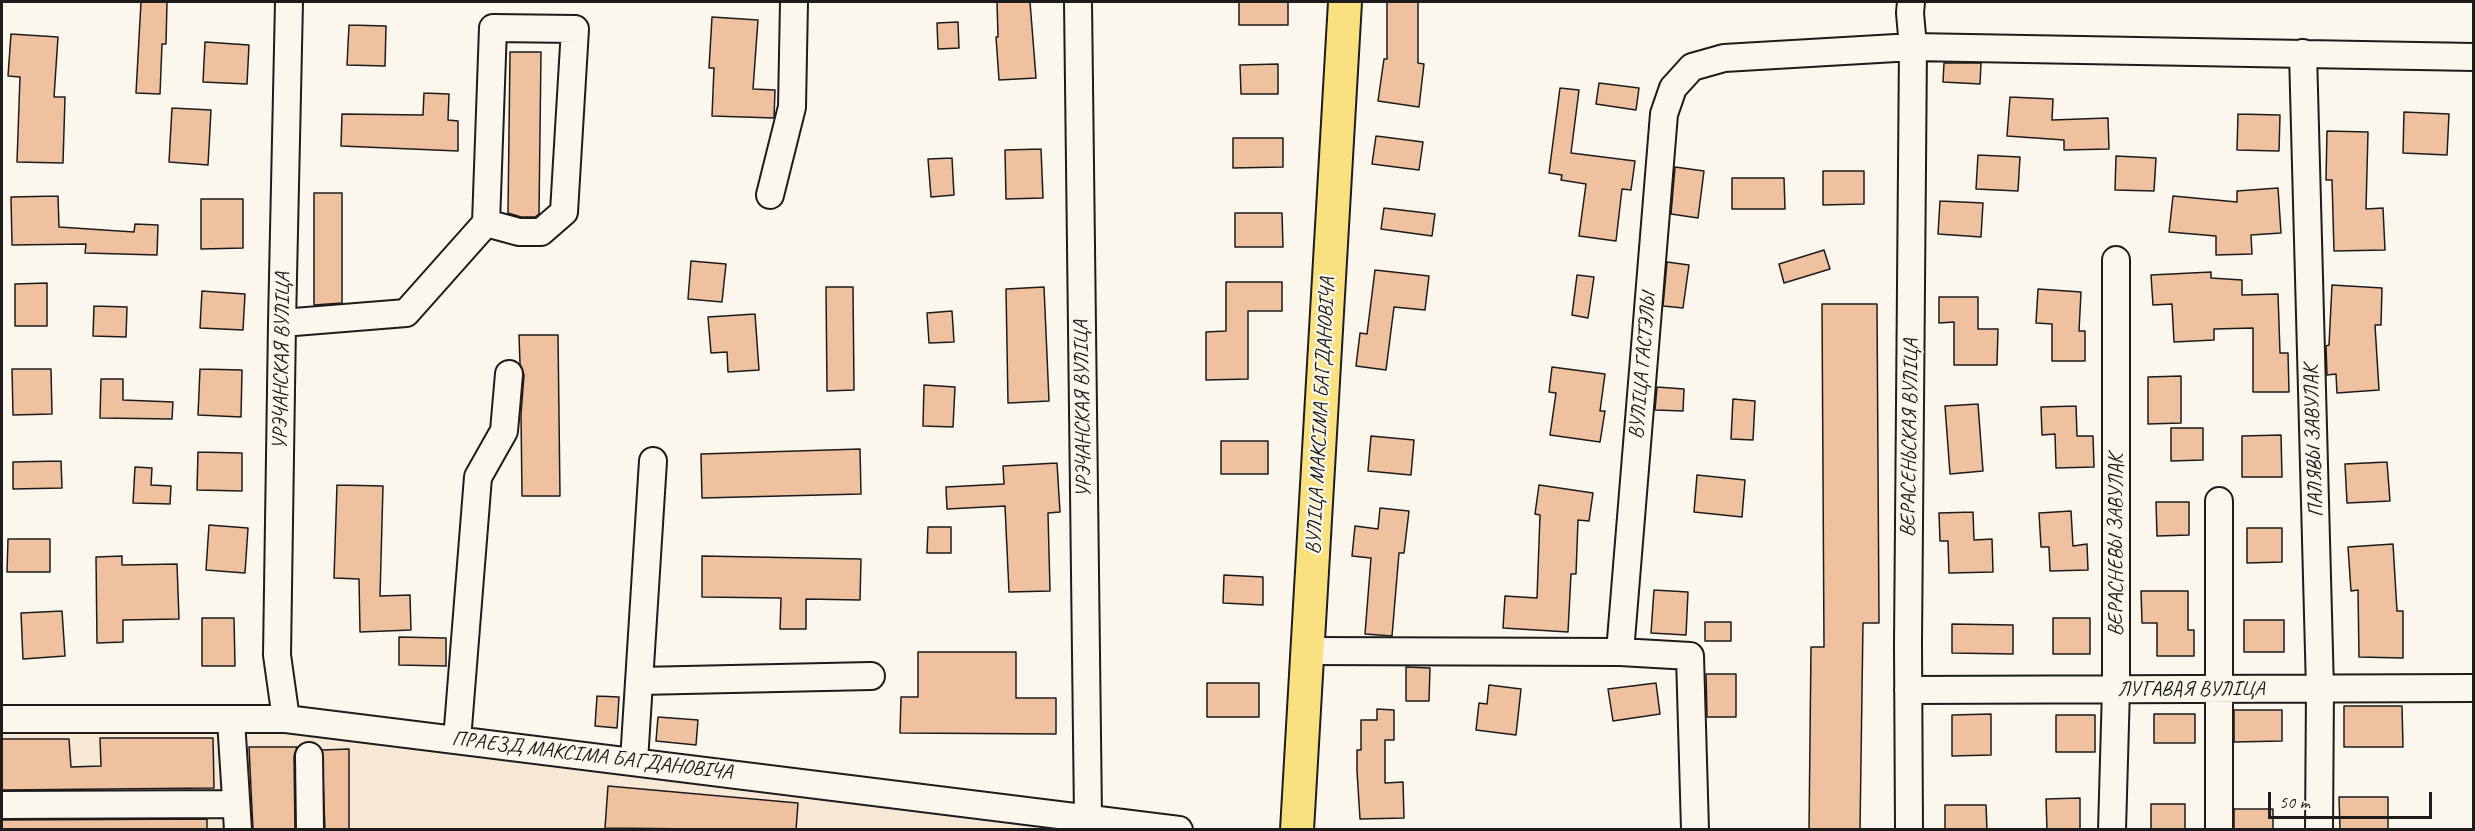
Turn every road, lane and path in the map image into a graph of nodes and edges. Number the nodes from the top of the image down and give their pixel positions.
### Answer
1 (289, 2) edge
2 (794, 2) edge
3 (1078, 2) edge
4 (1346, 2) edge
5 (1911, 2) edge
6 (1913, 47) junction
7 (2303, 53) junction
8 (2474, 57) edge
9 (770, 195) dead end
10 (486, 224) junction
11 (2116, 260) dead end
12 (282, 323) junction
13 (508, 374) dead end
14 (653, 461) dead end
15 (2219, 501) dead end
16 (1307, 651) junction
17 (1620, 652) junction
18 (871, 676) dead end
19 (639, 681) junction
20 (2220, 688) junction
21 (2474, 688) edge
22 (2116, 689) junction
23 (2320, 689) junction
24 (1908, 690) junction
25 (2, 719) edge
26 (286, 719) junction
27 (231, 720) junction
28 (457, 740) junction
29 (309, 756) dead end
30 (634, 761) junction
31 (236, 804) junction
32 (2, 805) edge
33 (1088, 817) junction
34 (238, 830) edge
35 (310, 830) edge
36 (1179, 830) edge
37 (1297, 830) edge
38 (1695, 830) edge
39 (1909, 830) edge
40 (2112, 830) edge
41 (2218, 830) edge
42 (2319, 830) edge

1 - 12 street, УРЭЧАНСКАЯ ВУЛІЦА
2 - 9 street
3 - 33 street, УРЭЧАНСКАЯ ВУЛІЦА
4 - 16 main road, ВУЛІЦА МАКСІМА БАГДАНОВІЧА
5 - 6 street, ВЕРАСЕНЬСКАЯ ВУЛІЦА
6 - 7 street, ВУЛІЦА ГАСТЭЛЫ
6 - 17 street, ВУЛІЦА ГАСТЭЛЫ
6 - 24 street, ВЕРАСЕНЬСКАЯ ВУЛІЦА
7 - 8 street, ВУЛІЦА ГАСТЭЛЫ
7 - 23 street, ПАЛЯВЫ ЗАВУЛАК
10 - 10 street
10 - 12 street
11 - 22 street, ВЕРАСНЕВЫ ЗАВУЛАК
12 - 26 street, УРЭЧАНСКАЯ ВУЛІЦА
13 - 28 street
14 - 19 street
15 - 20 street
16 - 17 street
16 - 37 main road, ВУЛІЦА МАКСІМА БАГДАНОВІЧА
17 - 38 street
18 - 19 street
19 - 30 street
20 - 22 street, ЛУГАВАЯ ВУЛІЦА
20 - 23 street, ЛУГАВАЯ ВУЛІЦА
20 - 41 street
21 - 23 street, ЛУГАВАЯ ВУЛІЦА
22 - 24 street, ЛУГАВАЯ ВУЛІЦА
22 - 40 street, ВЕРАСНЕВЫ ЗАВУЛАК
23 - 42 street, ПАЛЯВЫ ЗАВУЛАК
24 - 39 street, ВЕРАСЕНЬСКАЯ ВУЛІЦА
25 - 27 street, ПРАЕЗД МАКСІМА БАГДАНОВІЧА
26 - 27 street, ПРАЕЗД МАКСІМА БАГДАНОВІЧА
26 - 28 street, ПРАЕЗД МАКСІМА БАГДАНОВІЧА
27 - 31 street
28 - 30 street, ПРАЕЗД МАКСІМА БАГДАНОВІЧА
29 - 35 street
30 - 33 street, ПРАЕЗД МАКСІМА БАГДАНОВІЧА
31 - 32 street
31 - 34 street
33 - 36 street, ПРАЕЗД МАКСІМА БАГДАНОВІЧА

